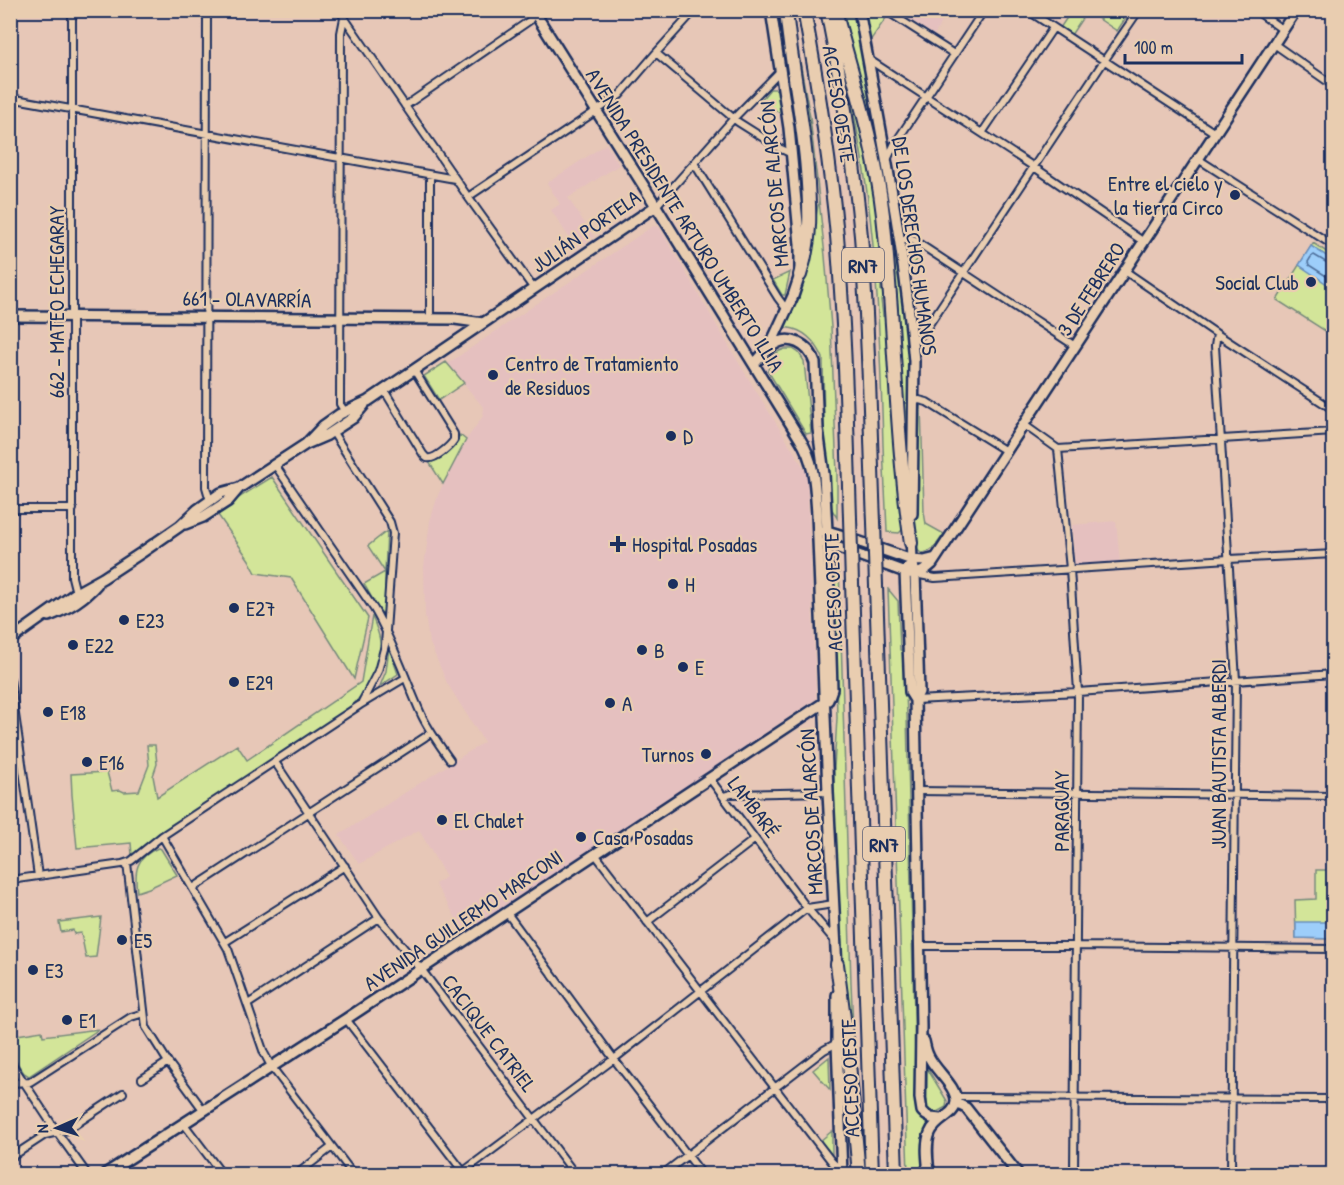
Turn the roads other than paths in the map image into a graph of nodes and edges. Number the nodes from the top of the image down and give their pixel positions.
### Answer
1 (72, 10) edge
2 (207, 10) edge
3 (339, 10) edge
4 (694, 10) edge
5 (771, 10) edge
6 (786, 10) edge
7 (804, 10) edge
8 (827, 10) edge
9 (835, 10) edge
10 (859, 10) edge
11 (885, 10) edge
12 (984, 10) edge
13 (1028, 10) edge
14 (1255, 10) edge
15 (1296, 10) edge
16 (535, 12) edge
17 (1136, 12) edge
18 (344, 18) junction
19 (1053, 28) junction
20 (1283, 30) junction
21 (1274, 44) junction
22 (656, 53) junction
23 (954, 54) junction
24 (868, 59) junction
25 (1104, 61) junction
26 (780, 70) junction
27 (1334, 86) edge
28 (927, 96) junction
29 (10, 99) edge
30 (405, 106) junction
31 (73, 110) junction
32 (596, 111) junction
33 (734, 118) junction
34 (982, 133) junction
35 (207, 134) junction
36 (1215, 134) junction
37 (792, 154) junction
38 (341, 159) junction
39 (1198, 159) junction
40 (887, 160) junction
41 (694, 163) junction
42 (1034, 167) junction
43 (430, 175) junction
44 (456, 179) junction
45 (468, 197) junction
46 (656, 206) junction
47 (900, 240) junction
48 (1144, 242) junction
49 (1334, 246) edge
50 (1125, 271) junction
51 (964, 272) junction
52 (800, 275) junction
53 (534, 289) junction
54 (787, 310) junction
55 (10, 316) edge
56 (73, 316) junction
57 (206, 316) junction
58 (340, 318) junction
59 (430, 319) junction
60 (483, 323) junction
61 (1217, 334) junction
62 (912, 341) junction
63 (1075, 346) junction
64 (769, 349) junction
65 (754, 364) junction
66 (414, 370) junction
67 (384, 390) junction
68 (368, 401) junction
69 (914, 402) junction
70 (1334, 410) edge
71 (345, 412) junction
72 (1023, 424) junction
73 (333, 431) junction
74 (1334, 432) edge
75 (1221, 439) junction
76 (306, 444) junction
77 (806, 449) joint
78 (1058, 449) junction
79 (1006, 451) junction
80 (275, 465) junction
81 (239, 488) junction
82 (210, 501) junction
83 (10, 509) edge
84 (73, 509) junction
85 (180, 526) junction
86 (821, 534) junction
87 (911, 543) junction
88 (827, 544) junction
89 (1334, 554) edge
90 (936, 558) junction
91 (1228, 559) junction
92 (912, 560) junction
93 (1070, 569) junction
94 (910, 573) junction
95 (103, 578) junction
96 (76, 593) junction
97 (39, 620) junction
98 (387, 631) junction
99 (10, 640) edge
100 (1334, 674) edge
101 (405, 678) junction
102 (10, 679) edge
103 (1236, 680) junction
104 (832, 689) joint
105 (1078, 692) junction
106 (915, 700) junction
107 (824, 704) junction
108 (360, 705) junction
109 (431, 732) junction
110 (450, 760) dead end
111 (275, 762) junction
112 (711, 779) junction
113 (918, 791) junction
114 (828, 792) junction
115 (1078, 794) junction
116 (724, 796) junction
117 (1235, 796) junction
118 (1334, 796) edge
119 (309, 813) junction
120 (162, 836) junction
121 (755, 839) junction
122 (595, 854) junction
123 (127, 863) junction
124 (345, 866) junction
125 (38, 876) junction
126 (10, 880) edge
127 (193, 888) junction
128 (834, 904) junction
129 (807, 908) junction
130 (507, 914) junction
131 (379, 918) junction
132 (647, 922) junction
133 (836, 941) junction
134 (225, 942) junction
135 (920, 946) junction
136 (1076, 946) junction
137 (1233, 947) junction
138 (1334, 949) edge
139 (837, 964) junction
140 (422, 969) junction
141 (700, 992) junction
142 (248, 1004) junction
143 (144, 1013) junction
144 (346, 1019) junction
145 (921, 1027) junction
146 (837, 1042) junction
147 (614, 1059) junction
148 (10, 1061) edge
149 (168, 1062) junction
150 (271, 1066) junction
151 (142, 1079) dead end
152 (10, 1083) edge
153 (25, 1083) junction
154 (775, 1089) junction
155 (123, 1093) dead end
156 (1074, 1097) junction
157 (1231, 1098) junction
158 (1334, 1099) edge
159 (956, 1100) junction
160 (204, 1111) junction
161 (940, 1119) junction
162 (533, 1120) junction
163 (184, 1124) junction
164 (57, 1132) junction
165 (332, 1147) junction
166 (688, 1156) junction
167 (10, 1158) edge
168 (842, 1173) edge
169 (928, 1173) edge
170 (87, 1174) edge
171 (105, 1174) edge
172 (222, 1174) edge
173 (297, 1174) edge
174 (353, 1174) edge
175 (463, 1174) edge
176 (575, 1174) edge
177 (663, 1174) edge
178 (702, 1174) edge
179 (859, 1174) edge
180 (872, 1174) edge
181 (896, 1174) edge
182 (1018, 1174) edge
183 (1074, 1174) edge
184 (1230, 1174) edge

1 - 31 street, 662 - MATEO ECHEGARAY
2 - 35 street
3 - 18 street
4 - 22 street
5 - 26 main road, MARCOS DE ALARCÓN
6 - 52 highway
7 - 180 highway, ACCESO OESTE / RN7, bridge
8 - 181 highway, ACCESO OESTE / RN7, bridge
9 - 87 highway
10 - 24 main road, DE LOS DERECHOS HUMANOS
11 - 23 street
12 - 23 street
13 - 19 street
14 - 20 street
15 - 20 main road, 3 DE FEBRERO
16 - 30 street
16 - 32 main road, AVENIDA PRESIDENTE ARTURO UMBERTO ILLIA
17 - 25 street
18 - 30 street
18 - 38 street
19 - 25 street
19 - 34 street
20 - 21 main road, 3 DE FEBRERO
21 - 27 street
21 - 36 main road, 3 DE FEBRERO
22 - 32 street
22 - 33 street
23 - 28 street
24 - 28 street
24 - 40 main road, DE LOS DERECHOS HUMANOS
25 - 36 street
25 - 42 street
26 - 33 street, JULIÁN PORTELA
26 - 37 main road, MARCOS DE ALARCÓN
28 - 34 street
28 - 40 street
29 - 31 street
30 - 44 street
31 - 35 street
31 - 56 street, 662 - MATEO ECHEGARAY
32 - 45 street
32 - 46 main road, AVENIDA PRESIDENTE ARTURO UMBERTO ILLIA
33 - 37 street
33 - 41 street, JULIÁN PORTELA
34 - 42 street
35 - 38 street
35 - 57 street
36 - 39 main road, 3 DE FEBRERO
37 - 52 main road, MARCOS DE ALARCÓN
38 - 43 street
38 - 58 street
39 - 48 main road, 3 DE FEBRERO
39 - 49 street
40 - 47 main road, DE LOS DERECHOS HUMANOS
41 - 46 street, JULIÁN PORTELA
41 - 54 street
42 - 48 street
42 - 51 street
43 - 44 street
43 - 59 street
44 - 45 street
45 - 53 street
46 - 53 main road, JULIÁN PORTELA
46 - 65 main road, AVENIDA PRESIDENTE ARTURO UMBERTO ILLIA
47 - 51 street
47 - 62 main road, DE LOS DERECHOS HUMANOS
48 - 50 main road, 3 DE FEBRERO
50 - 61 street
50 - 63 main road, 3 DE FEBRERO
51 - 62 street
51 - 63 street
52 - 54 main road, MARCOS DE ALARCÓN
53 - 60 main road, JULIÁN PORTELA
54 - 64 main road, MARCOS DE ALARCÓN
55 - 56 main road, 661 - OLAVARRÍA
56 - 57 main road, 661 - OLAVARRÍA
56 - 84 street, 662 - MATEO ECHEGARAY
57 - 58 main road, 661 - OLAVARRÍA
57 - 82 street
58 - 59 main road, 661 - OLAVARRÍA
58 - 71 street
59 - 60 main road, 661 - OLAVARRÍA
60 - 66 main road, JULIÁN PORTELA
61 - 70 street
61 - 75 street, JUAN BAUTISTA ALBERDI
62 - 69 main road, DE LOS DERECHOS HUMANOS
63 - 72 main road, 3 DE FEBRERO
64 - 65 main road, MARCOS DE ALARCÓN
64 - 86 main road, MARCOS DE ALARCÓN
65 - 77 main road, AVENIDA PRESIDENTE ARTURO UMBERTO ILLIA
66 - 67 main road, JULIÁN PORTELA
66 - 67 street
67 - 68 main road, JULIÁN PORTELA
68 - 71 main road
68 - 73 main road
69 - 79 street
69 - 87 main road, DE LOS DERECHOS HUMANOS
71 - 76 main road
72 - 78 street
72 - 79 main road, 3 DE FEBRERO
73 - 76 main road
73 - 98 street
74 - 75 street
75 - 78 street
75 - 91 street, JUAN BAUTISTA ALBERDI
76 - 80 main road
77 - 86 main road, MARCOS DE ALARCÓN
78 - 93 street, PARAGUAY
79 - 90 main road, 3 DE FEBRERO
80 - 81 main road
80 - 98 street
81 - 82 main road
81 - 85 main road
82 - 85 main road
83 - 84 street
84 - 96 street, 662 - MATEO ECHEGARAY
85 - 95 main road
86 - 88 main road, MARCOS DE ALARCÓN
86 - 92 main road
86 - 107 main road, MARCOS DE ALARCÓN
87 - 92 main road, DE LOS DERECHOS HUMANOS
88 - 94 main road
88 - 104 main road, MARCOS DE ALARCÓN
89 - 91 street
90 - 92 main road
90 - 94 main road, 3 DE FEBRERO
91 - 93 street
91 - 103 street, JUAN BAUTISTA ALBERDI
92 - 94 main road, DE LOS DERECHOS HUMANOS
93 - 94 street
93 - 105 street, PARAGUAY
94 - 106 main road, DE LOS DERECHOS HUMANOS
95 - 96 main road
95 - 97 main road
96 - 97 main road
97 - 99 main road
98 - 101 street
98 - 108 street
100 - 103 street
101 - 108 street
101 - 109 street
102 - 125 street
103 - 105 street
103 - 117 street, JUAN BAUTISTA ALBERDI
104 - 107 main road, AVENIDA GUILLERMO MARCONI
105 - 106 street
105 - 115 street, PARAGUAY
106 - 113 main road, DE LOS DERECHOS HUMANOS
107 - 112 main road, AVENIDA GUILLERMO MARCONI
107 - 114 main road, MARCOS DE ALARCÓN
108 - 111 street
109 - 110 street
109 - 119 street
111 - 119 street, CACIQUE CATRIEL
111 - 120 street
112 - 116 street, LAMBARÉ
112 - 122 main road, AVENIDA GUILLERMO MARCONI
113 - 115 street
113 - 135 main road, DE LOS DERECHOS HUMANOS
114 - 116 street
114 - 128 main road, MARCOS DE ALARCÓN
115 - 117 street
115 - 136 street, PARAGUAY
116 - 121 street, LAMBARÉ
117 - 118 street
117 - 137 street, JUAN BAUTISTA ALBERDI
119 - 124 street, CACIQUE CATRIEL
119 - 127 street
120 - 123 street
120 - 127 street
121 - 129 street, LAMBARÉ
121 - 132 street
122 - 130 main road, AVENIDA GUILLERMO MARCONI
122 - 132 street
123 - 125 street
123 - 143 street
124 - 131 street, CACIQUE CATRIEL
124 - 134 street
125 - 126 street
127 - 134 street
128 - 129 street
128 - 133 main road, MARCOS DE ALARCÓN
129 - 133 street, LAMBARÉ
129 - 141 street
130 - 140 main road, AVENIDA GUILLERMO MARCONI
130 - 147 street
131 - 140 street, CACIQUE CATRIEL
131 - 142 street
132 - 141 street
133 - 139 main road, MARCOS DE ALARCÓN
134 - 142 street
135 - 136 street
135 - 145 main road, DE LOS DERECHOS HUMANOS
136 - 137 street
136 - 156 street, PARAGUAY
137 - 138 street
137 - 157 street, JUAN BAUTISTA ALBERDI
139 - 146 main road, MARCOS DE ALARCÓN
139 - 179 highway
140 - 144 main road, AVENIDA GUILLERMO MARCONI
140 - 162 street, CACIQUE CATRIEL
141 - 147 street
141 - 154 street
142 - 150 street
143 - 149 street
143 - 153 street
144 - 150 main road, AVENIDA GUILLERMO MARCONI
144 - 175 street
145 - 159 main road, DE LOS DERECHOS HUMANOS
145 - 161 main road, DE LOS DERECHOS HUMANOS
146 - 154 street
146 - 168 main road, MARCOS DE ALARCÓN
147 - 162 street
147 - 166 street
148 - 153 street
149 - 151 street
149 - 160 street
150 - 160 main road, AVENIDA GUILLERMO MARCONI
150 - 165 street
152 - 153 street
153 - 164 street
154 - 166 street
154 - 168 street
155 - 164 street
156 - 157 street
156 - 159 street
156 - 183 street, PARAGUAY
157 - 158 street
157 - 184 street, JUAN BAUTISTA ALBERDI
159 - 161 main road
159 - 182 main road
160 - 163 main road, AVENIDA GUILLERMO MARCONI
161 - 169 main road
162 - 175 street
162 - 176 street, CACIQUE CATRIEL
163 - 171 main road, AVENIDA GUILLERMO MARCONI
163 - 172 street
164 - 167 street
164 - 170 street
165 - 173 street
165 - 174 street
166 - 177 street
166 - 178 street

